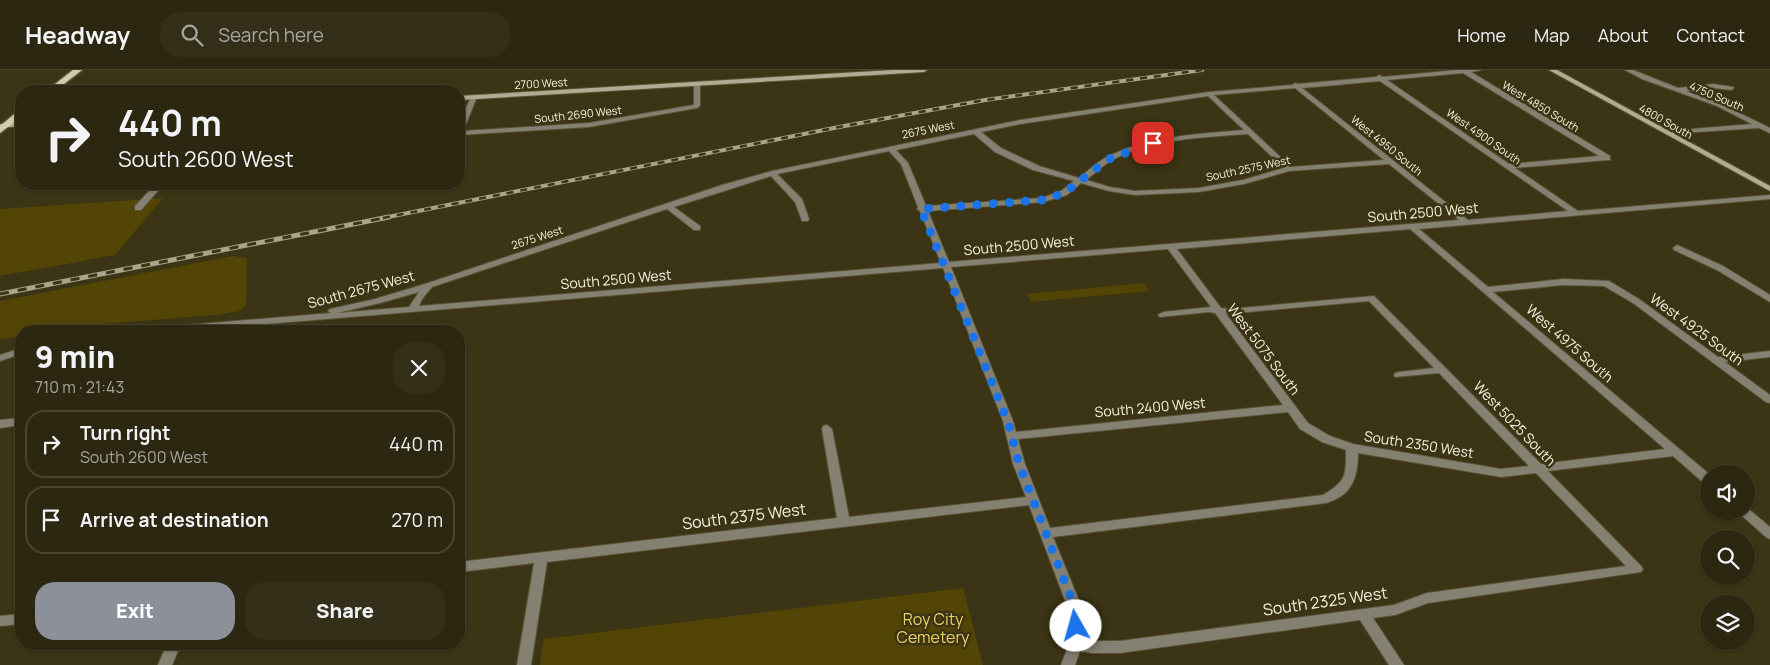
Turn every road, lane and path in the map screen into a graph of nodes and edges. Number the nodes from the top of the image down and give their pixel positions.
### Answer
1 (78, 70) edge
2 (924, 70) edge
3 (1478, 70) edge
4 (1552, 70) edge
5 (1628, 70) edge
6 (1464, 71) edge
7 (816, 73) edge
8 (1379, 77) junction
9 (697, 84) junction
10 (58, 85) edge
11 (1294, 85) junction
12 (1731, 88) dead end
13 (1677, 90) junction
14 (1208, 94) junction
15 (474, 97) junction
16 (465, 98) edge
17 (15, 117) edge
18 (465, 118) edge
19 (15, 125) edge
20 (1770, 125) edge
21 (1760, 126) junction
22 (2, 127) edge
23 (976, 131) junction
24 (1770, 131) edge
25 (465, 132) edge
26 (1249, 132) junction
27 (1668, 133) junction
28 (890, 148) junction
29 (1391, 162) junction
30 (1508, 166) junction
31 (1289, 169) junction
32 (772, 173) junction
33 (1081, 182) junction
34 (1770, 189) edge
35 (154, 190) edge
36 (1770, 197) edge
37 (668, 206) junction
38 (138, 208) dead end
39 (921, 209) junction
40 (1576, 213) junction
41 (805, 219) dead end
42 (1466, 222) junction
43 (1412, 227) junction
44 (696, 228) dead end
45 (1171, 247) junction
46 (1677, 248) dead end
47 (946, 265) junction
48 (429, 285) junction
49 (1486, 290) junction
50 (1770, 298) edge
51 (412, 310) junction
52 (1219, 311) junction
53 (1164, 315) dead end
54 (300, 319) junction
55 (226, 325) edge
56 (15, 353) edge
57 (1770, 354) edge
58 (0, 358) edge
59 (1716, 360) junction
60 (1442, 370) junction
61 (1399, 374) dead end
62 (1770, 400) edge
63 (1290, 408) junction
64 (15, 423) edge
65 (0, 424) edge
66 (827, 429) dead end
67 (1012, 436) junction
68 (1352, 448) junction
69 (1674, 452) junction
70 (1538, 468) junction
71 (1700, 474) edge
72 (1033, 500) junction
73 (1754, 520) edge
74 (844, 522) junction
75 (1046, 532) junction
76 (1770, 534) edge
77 (541, 558) junction
78 (465, 566) edge
79 (1637, 569) joint
80 (1363, 614) junction
81 (15, 620) edge
82 (0, 621) edge
83 (1076, 644) junction
84 (171, 650) edge
85 (165, 665) edge
86 (524, 665) edge
87 (1068, 665) edge
88 (1397, 665) edge

1 - 10 main road
2 - 7 street, 2700 West
3 - 6 street, 2675 West
4 - 27 street, 4800 South
5 - 13 street, 4750 South
6 - 8 street, 2675 West
6 - 30 street, West 4850 South
7 - 9 street, 2700 West
8 - 11 street, 2675 West
8 - 30 street, West 4900 South
9 - 15 street, 2700 West
9 - 25 street, South 2690 West
11 - 14 street, 2675 West
11 - 29 street, West 4950 South
12 - 13 street
13 - 21 street, 4750 South
14 - 23 street, 2675 West
14 - 26 street
15 - 16 street, 2700 West
15 - 18 street
17 - 22 main road
19 - 22 street
20 - 21 street
21 - 24 street, 4750 South
21 - 27 street
23 - 28 street, 2675 West
23 - 33 street, South 2575 West
26 - 31 street
26 - 33 street
27 - 34 street, 4800 South
28 - 32 street, 2675 West
28 - 39 street
29 - 31 street, South 2575 West
29 - 42 street, West 4950 South
30 - 40 street, West 4900 South
31 - 33 street, South 2575 West
32 - 37 street, 2675 West
32 - 41 street
33 - 39 street
35 - 38 street
36 - 40 street, South 2500 West
37 - 44 street
37 - 48 street, 2675 West
39 - 47 street
40 - 42 street, South 2500 West
42 - 43 street, South 2500 West
43 - 45 street, South 2500 West
43 - 49 street, West 4975 South
45 - 47 street, South 2500 West
45 - 52 street, West 5075 South
46 - 50 street
47 - 51 street, South 2500 West
47 - 67 street
48 - 51 street
48 - 54 street, South 2675 West
49 - 59 street, West 4925 South
49 - 69 street, West 4975 South
51 - 54 street, South 2500 West
52 - 53 street
52 - 60 street, West 5025 South
52 - 63 street, West 5075 South
54 - 55 street, South 2500 West
56 - 58 street
57 - 59 street
59 - 62 street, West 4925 South
60 - 61 street
60 - 70 street, West 5025 South
63 - 67 street, South 2400 West
63 - 68 street, West 5075 South
64 - 65 street
66 - 74 street
67 - 72 street
68 - 70 street, South 2350 West
68 - 75 street, South 2350 West
69 - 70 street, South 2350 West
69 - 71 street, West 4975 South
70 - 79 street, West 5025 South
72 - 74 street, South 2375 West
72 - 75 street
73 - 76 street
74 - 77 street, South 2375 West
75 - 83 street
77 - 78 street, South 2375 West
77 - 86 street
79 - 80 street, South 2325 West
80 - 83 street, South 2325 West
80 - 88 street
81 - 82 street
83 - 87 street
84 - 85 street

